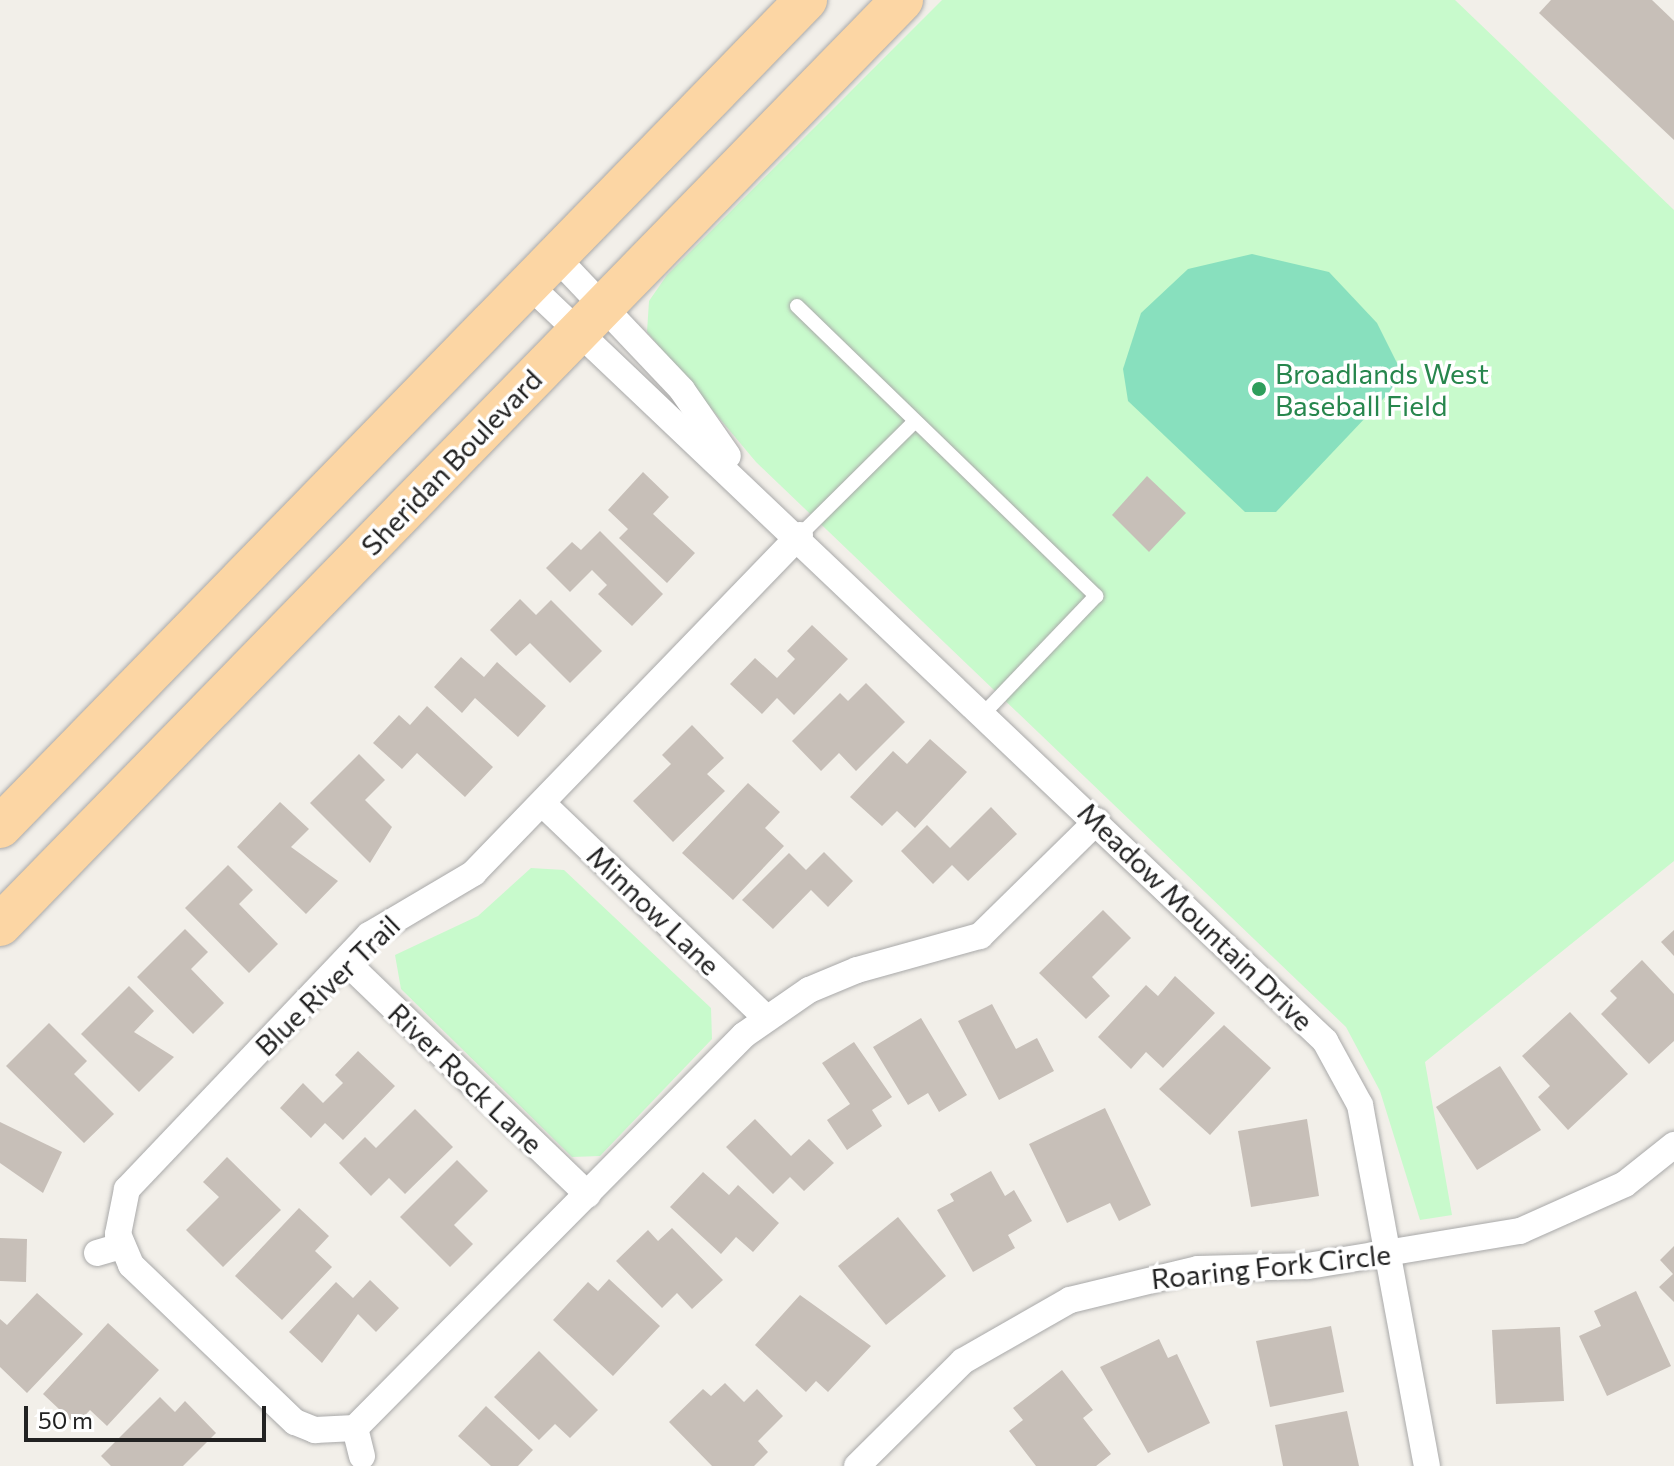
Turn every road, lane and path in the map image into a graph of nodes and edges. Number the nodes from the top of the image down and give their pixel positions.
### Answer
1 (806, 0) edge
2 (902, 0) edge
3 (542, 271) junction
4 (797, 306) dead end
5 (590, 319) junction
6 (914, 422) junction
7 (748, 485) junction
8 (800, 535) junction
9 (985, 712) junction
10 (543, 804) junction
11 (1097, 821) junction
12 (0, 827) edge
13 (0, 925) edge
14 (345, 961) junction
15 (765, 1017) junction
16 (1674, 1145) edge
17 (588, 1195) junction
18 (1389, 1256) junction
19 (355, 1428) junction
20 (362, 1456) dead end
21 (857, 1466) edge
22 (1427, 1466) edge

1 - 3 main road
2 - 5 main road, Sheridan Boulevard
3 - 5 street, Meadow Mountain Drive
3 - 5 street, Meadow Mountain Drive
3 - 12 main road
4 - 6 lane
5 - 7 street, Meadow Mountain Drive
5 - 7 street, Meadow Mountain Drive
5 - 13 main road, Sheridan Boulevard
6 - 8 lane
6 - 9 lane
7 - 8 street, Meadow Mountain Drive
8 - 9 street, Meadow Mountain Drive
8 - 10 street, Blue River Trail
9 - 11 street, Meadow Mountain Drive
10 - 14 street, Blue River Trail
10 - 15 street, Minnow Lane
11 - 15 street
11 - 18 street, Meadow Mountain Drive
14 - 17 street, River Rock Lane
14 - 19 street, Blue River Trail
15 - 17 street
16 - 18 street, Roaring Fork Circle
17 - 19 street
18 - 21 street, Roaring Fork Circle
18 - 22 street, Meadow Mountain Drive
19 - 20 street

